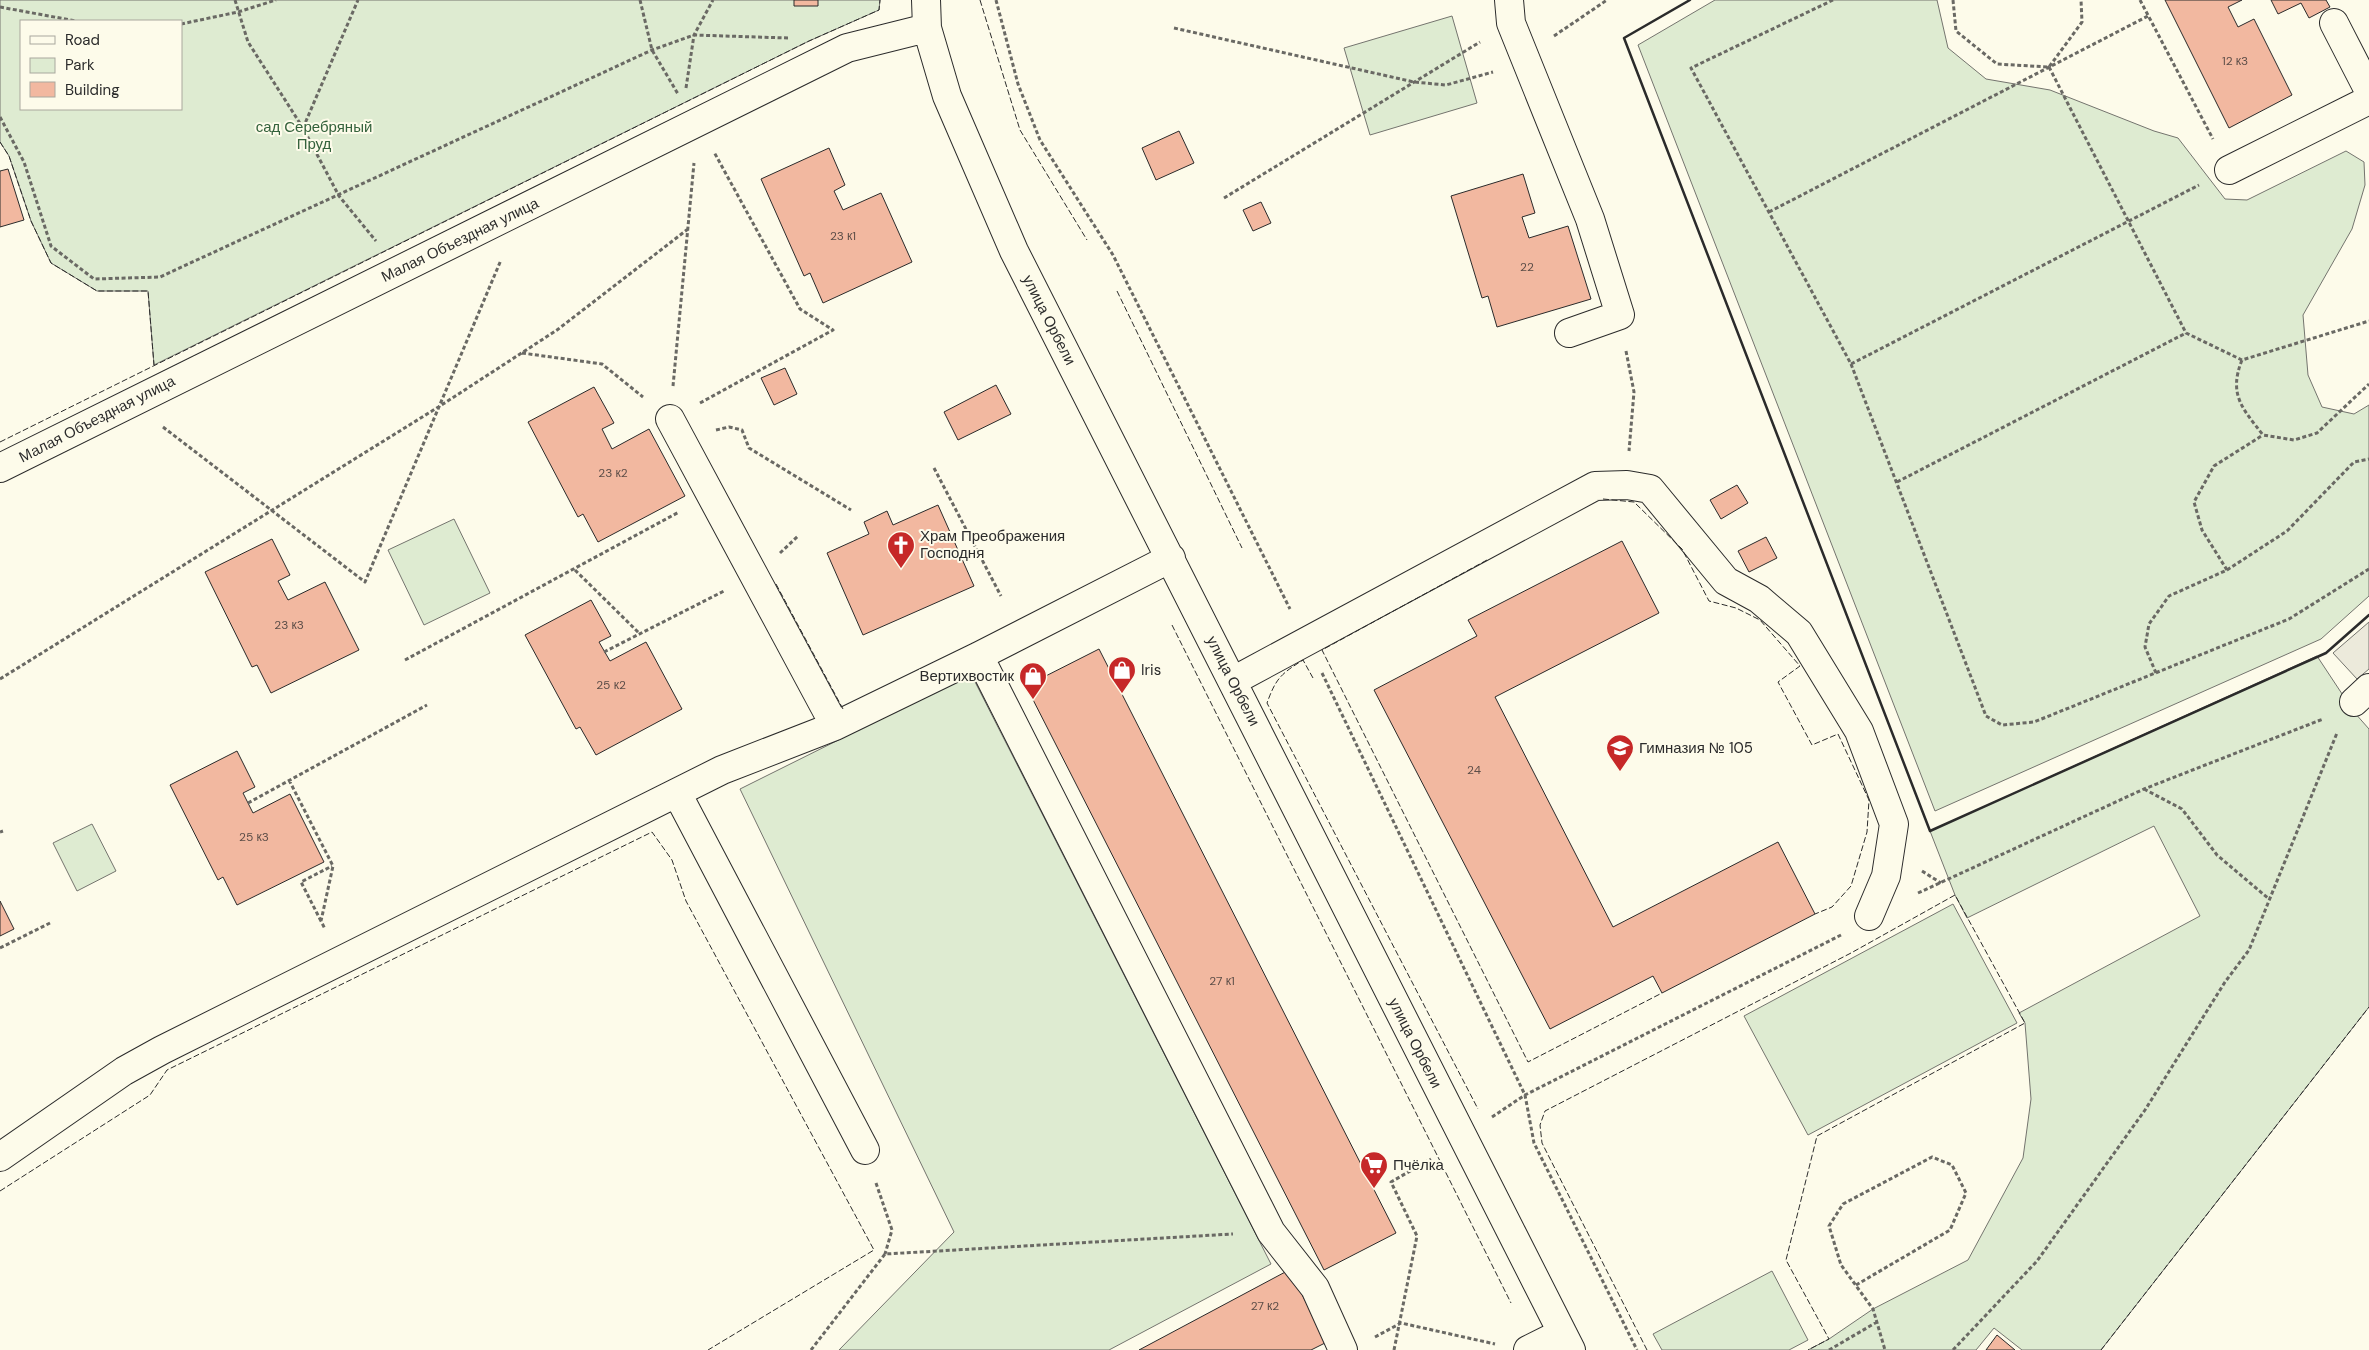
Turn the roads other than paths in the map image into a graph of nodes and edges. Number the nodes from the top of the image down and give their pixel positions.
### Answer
1 (926, 0) edge
2 (1510, 12) edge
3 (2334, 23) dead end
4 (927, 28) junction
5 (2369, 91) edge
6 (2369, 100) edge
7 (2229, 170) road end
8 (1569, 333) dead end
9 (670, 419) road end
10 (0, 468) edge
11 (1171, 558) junction
12 (979, 656) junction
13 (1233, 681) junction
14 (835, 726) junction
15 (677, 793) junction
16 (1869, 916) road end
17 (865, 1150) road end
18 (0, 1157) edge
19 (1566, 1341) edge
20 (1355, 1346) edge
21 (1516, 1348) edge

1 - 4 street, улица Орбели
2 - 8 street
3 - 5 street
4 - 10 street, Малая Объездная улица
4 - 11 street, улица Орбели
6 - 7 street
9 - 14 street
11 - 12 street
11 - 13 street, улица Орбели
12 - 14 street
12 - 20 street
13 - 16 street
13 - 19 street, улица Орбели
14 - 15 street
15 - 17 street
15 - 18 street
19 - 21 street

